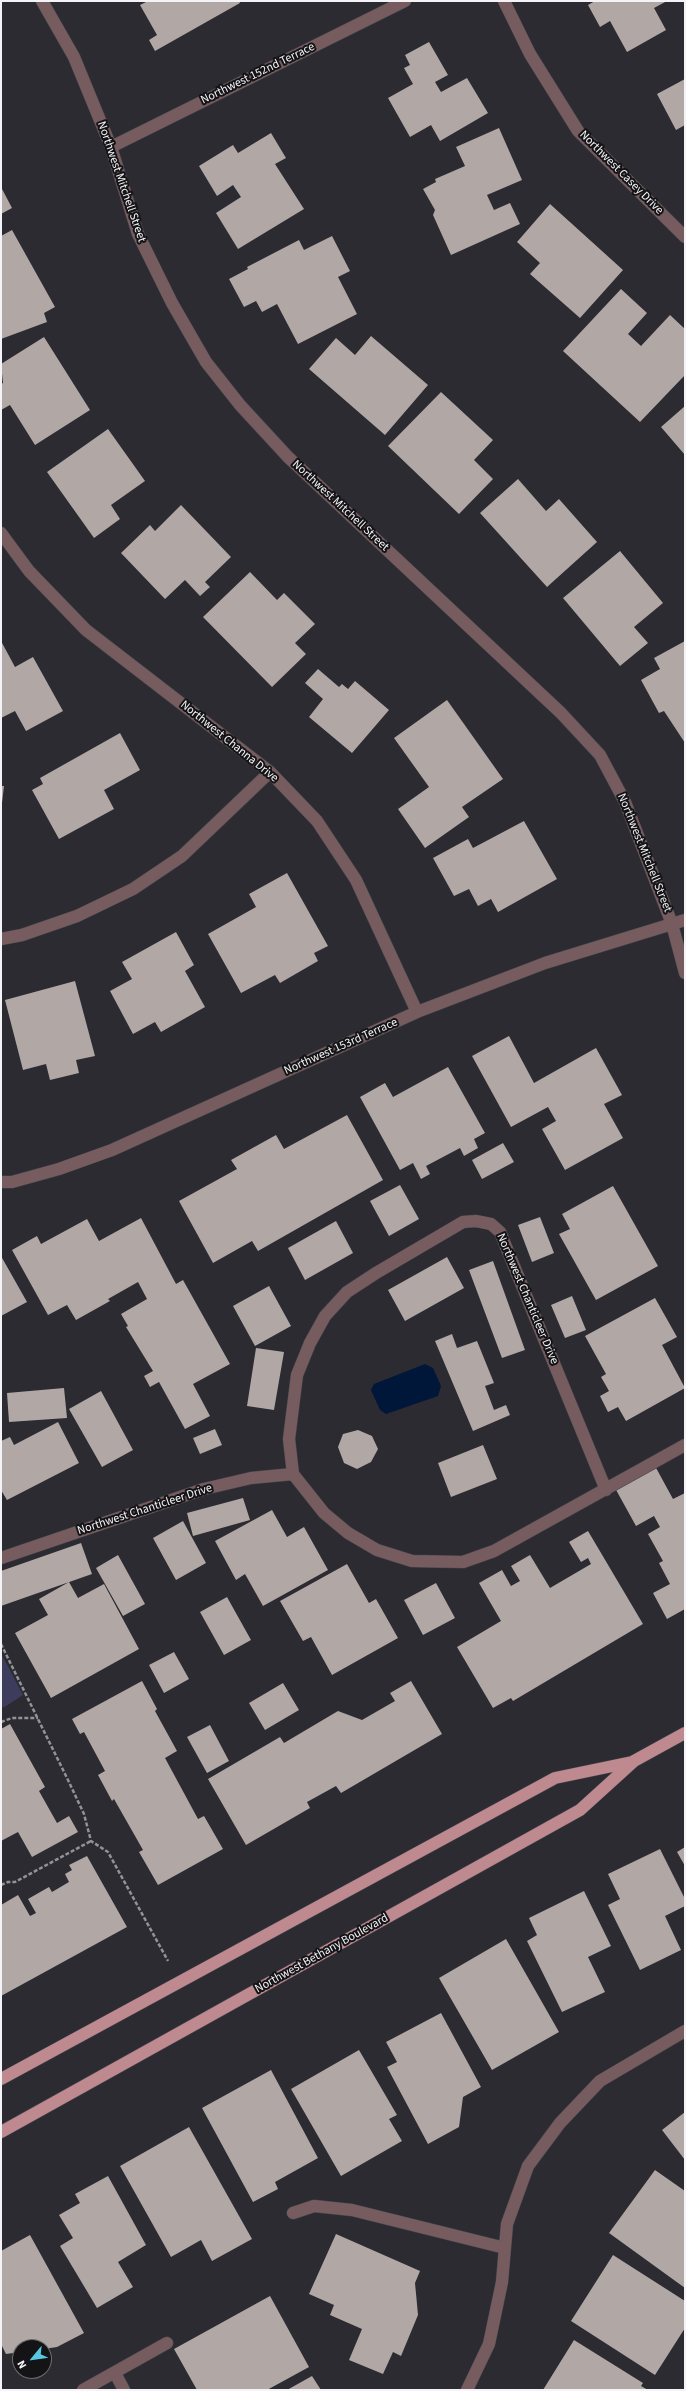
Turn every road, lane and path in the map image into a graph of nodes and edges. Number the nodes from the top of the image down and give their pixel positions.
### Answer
1 (42, 1) edge
2 (405, 1) edge
3 (504, 1) edge
4 (111, 147) junction
5 (685, 237) edge
6 (1, 533) edge
7 (270, 772) junction
8 (685, 920) edge
9 (672, 924) junction
10 (1, 939) edge
11 (685, 973) edge
12 (418, 1012) junction
13 (1, 1182) edge
14 (685, 1445) edge
15 (293, 1474) junction
16 (606, 1490) junction
17 (1, 1558) edge
18 (1, 1644) edge
19 (38, 1718) junction
20 (1, 1722) edge
21 (685, 1733) edge
22 (634, 1761) junction
23 (91, 1841) junction
24 (1, 1886) edge
25 (180, 1982) junction
26 (685, 2031) edge
27 (1, 2079) edge
28 (1, 2132) edge
29 (293, 2213) dead end
30 (505, 2248) junction
31 (167, 2343) dead end
32 (115, 2373) junction
33 (83, 2390) edge
34 (124, 2390) edge
35 (467, 2390) edge

1 - 4 street, Northwest Mitchell Street
2 - 4 street, Northwest 152nd Terrace
3 - 5 street, Northwest Casey Drive
4 - 9 street, Northwest Mitchell Street
6 - 7 street, Northwest Channa Drive
7 - 10 street
7 - 12 street, Northwest Channa Drive
8 - 9 street, Northwest 153rd Terrace
9 - 11 street, Northwest Mitchell Street
9 - 12 street, Northwest 153rd Terrace
12 - 13 street, Northwest 153rd Terrace
14 - 16 street
15 - 16 street
15 - 16 street, Northwest Chanticleer Drive
15 - 17 street, Northwest Chanticleer Drive
18 - 19 path
19 - 20 path
19 - 23 path
21 - 22 main road, Northwest Bethany Boulevard
22 - 25 main road, Northwest Bethany Boulevard
22 - 28 main road, Northwest Bethany Boulevard
23 - 24 path
23 - 25 path
25 - 27 main road, Northwest Bethany Boulevard
26 - 30 street
29 - 30 street
30 - 35 street
31 - 32 street
32 - 33 street
32 - 34 street

